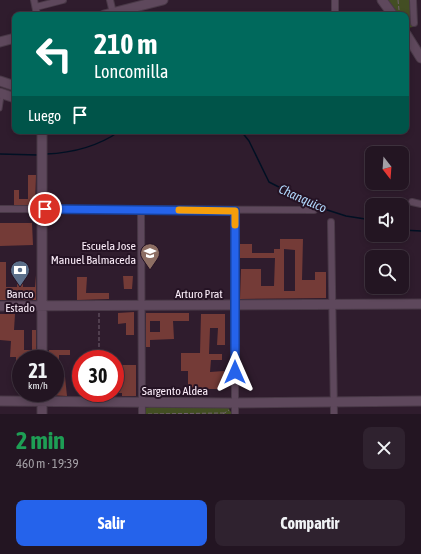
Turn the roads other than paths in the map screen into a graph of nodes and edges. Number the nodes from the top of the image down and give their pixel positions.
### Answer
1 (63, 0) edge
2 (110, 0) edge
3 (163, 0) edge
4 (334, 0) edge
5 (382, 0) edge
6 (413, 0) edge
7 (146, 2) edge
8 (35, 3) edge
9 (109, 12) edge
10 (115, 12) edge
11 (335, 12) edge
12 (394, 12) edge
13 (414, 23) dead end
14 (12, 39) edge
15 (409, 39) edge
16 (0, 42) edge
17 (421, 58) edge
18 (0, 81) edge
19 (12, 85) edge
20 (1, 94) edge
21 (12, 97) edge
22 (0, 108) edge
23 (42, 134) edge
24 (412, 202) dead end
25 (421, 204) edge
26 (0, 209) edge
27 (41, 209) junction
28 (140, 210) junction
29 (314, 210) dead end
30 (235, 211) junction
31 (331, 222) dead end
32 (421, 304) edge
33 (332, 305) junction
34 (0, 306) edge
35 (41, 306) junction
36 (141, 306) junction
37 (236, 306) junction
38 (42, 350) edge
39 (64, 398) edge
40 (12, 400) edge
41 (0, 401) edge
42 (421, 401) edge
43 (42, 402) edge
44 (334, 402) junction
45 (142, 403) junction
46 (235, 403) junction
47 (42, 414) edge
48 (142, 414) edge
49 (235, 414) edge
50 (334, 414) edge

1 - 8 street
2 - 9 street
3 - 7 street
4 - 11 street
5 - 12 street
6 - 13 street
7 - 10 street
14 - 16 street
15 - 17 street
18 - 19 street
20 - 21 street
20 - 22 lane
23 - 27 street
24 - 25 street
26 - 27 street
27 - 28 street
27 - 35 street
28 - 30 street
28 - 36 street
29 - 30 street
30 - 37 street
31 - 33 street
32 - 33 street, Arturo Prat
33 - 37 street, Arturo Prat
33 - 44 street
34 - 35 street, Arturo Prat
35 - 36 street, Arturo Prat
35 - 38 street
36 - 37 street, Arturo Prat
36 - 45 street
37 - 46 street
39 - 45 street, Sargento Aldea
40 - 41 street, Sargento Aldea
42 - 44 street, Sargento Aldea
43 - 47 street
44 - 46 street, Sargento Aldea
44 - 50 street
45 - 46 street, Sargento Aldea
45 - 48 street
46 - 49 street

